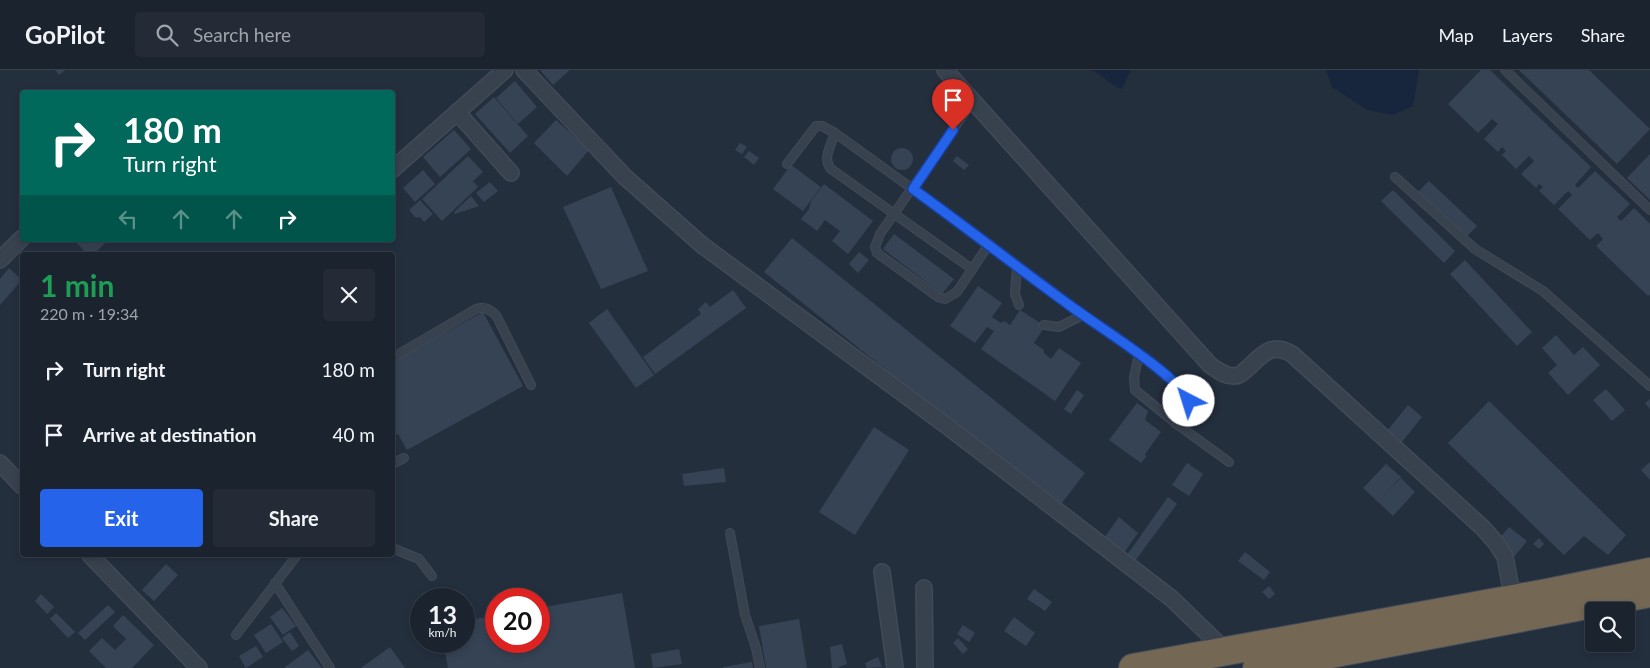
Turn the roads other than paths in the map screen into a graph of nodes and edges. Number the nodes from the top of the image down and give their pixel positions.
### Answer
1 (505, 70) edge
2 (524, 70) edge
3 (945, 70) edge
4 (1505, 70) edge
5 (973, 101) junction
6 (457, 112) junction
7 (835, 133) junction
8 (787, 164) dead end
9 (395, 167) edge
10 (511, 173) dead end
11 (1395, 177) dead end
12 (913, 189) junction
13 (1650, 210) edge
14 (895, 214) junction
15 (20, 240) edge
16 (989, 244) junction
17 (0, 260) edge
18 (1016, 266) junction
19 (972, 269) junction
20 (1019, 305) dead end
21 (1083, 315) junction
22 (1044, 324) dead end
23 (1139, 354) junction
24 (395, 356) edge
25 (531, 385) dead end
26 (1650, 386) edge
27 (1178, 425) junction
28 (404, 458) dead end
29 (395, 462) edge
30 (1229, 462) dead end
31 (0, 463) edge
32 (20, 484) edge
33 (730, 534) dead end
34 (395, 549) edge
35 (92, 557) edge
36 (294, 557) edge
37 (882, 572) dead end
38 (1650, 572) edge
39 (432, 576) dead end
40 (275, 583) junction
41 (924, 588) dead end
42 (1650, 593) edge
43 (1513, 599) junction
44 (236, 635) dead end
45 (1225, 650) junction
46 (1342, 660) edge
47 (1270, 667) edge
48 (199, 668) edge
49 (330, 668) edge
50 (760, 668) edge
51 (895, 668) edge
52 (924, 668) edge
53 (1134, 668) edge

1 - 6 street
2 - 45 street
3 - 5 street
4 - 13 lane
5 - 12 lane
5 - 43 street
6 - 9 street
6 - 10 street
7 - 8 lane
7 - 12 lane
7 - 14 lane
11 - 26 lane
12 - 14 lane
12 - 16 lane
14 - 19 lane
14 - 19 lane
15 - 17 street
16 - 18 lane
16 - 19 lane
18 - 20 lane
18 - 21 lane
21 - 22 lane
21 - 23 lane
23 - 27 lane
23 - 27 lane
24 - 25 lane
27 - 30 lane
28 - 29 lane
31 - 32 street
33 - 50 lane
34 - 39 lane
35 - 48 street
36 - 40 lane
37 - 51 street
38 - 43 highway
40 - 44 lane
40 - 49 lane
41 - 52 street
42 - 46 highway
43 - 45 highway
45 - 53 highway
46 - 47 highway

